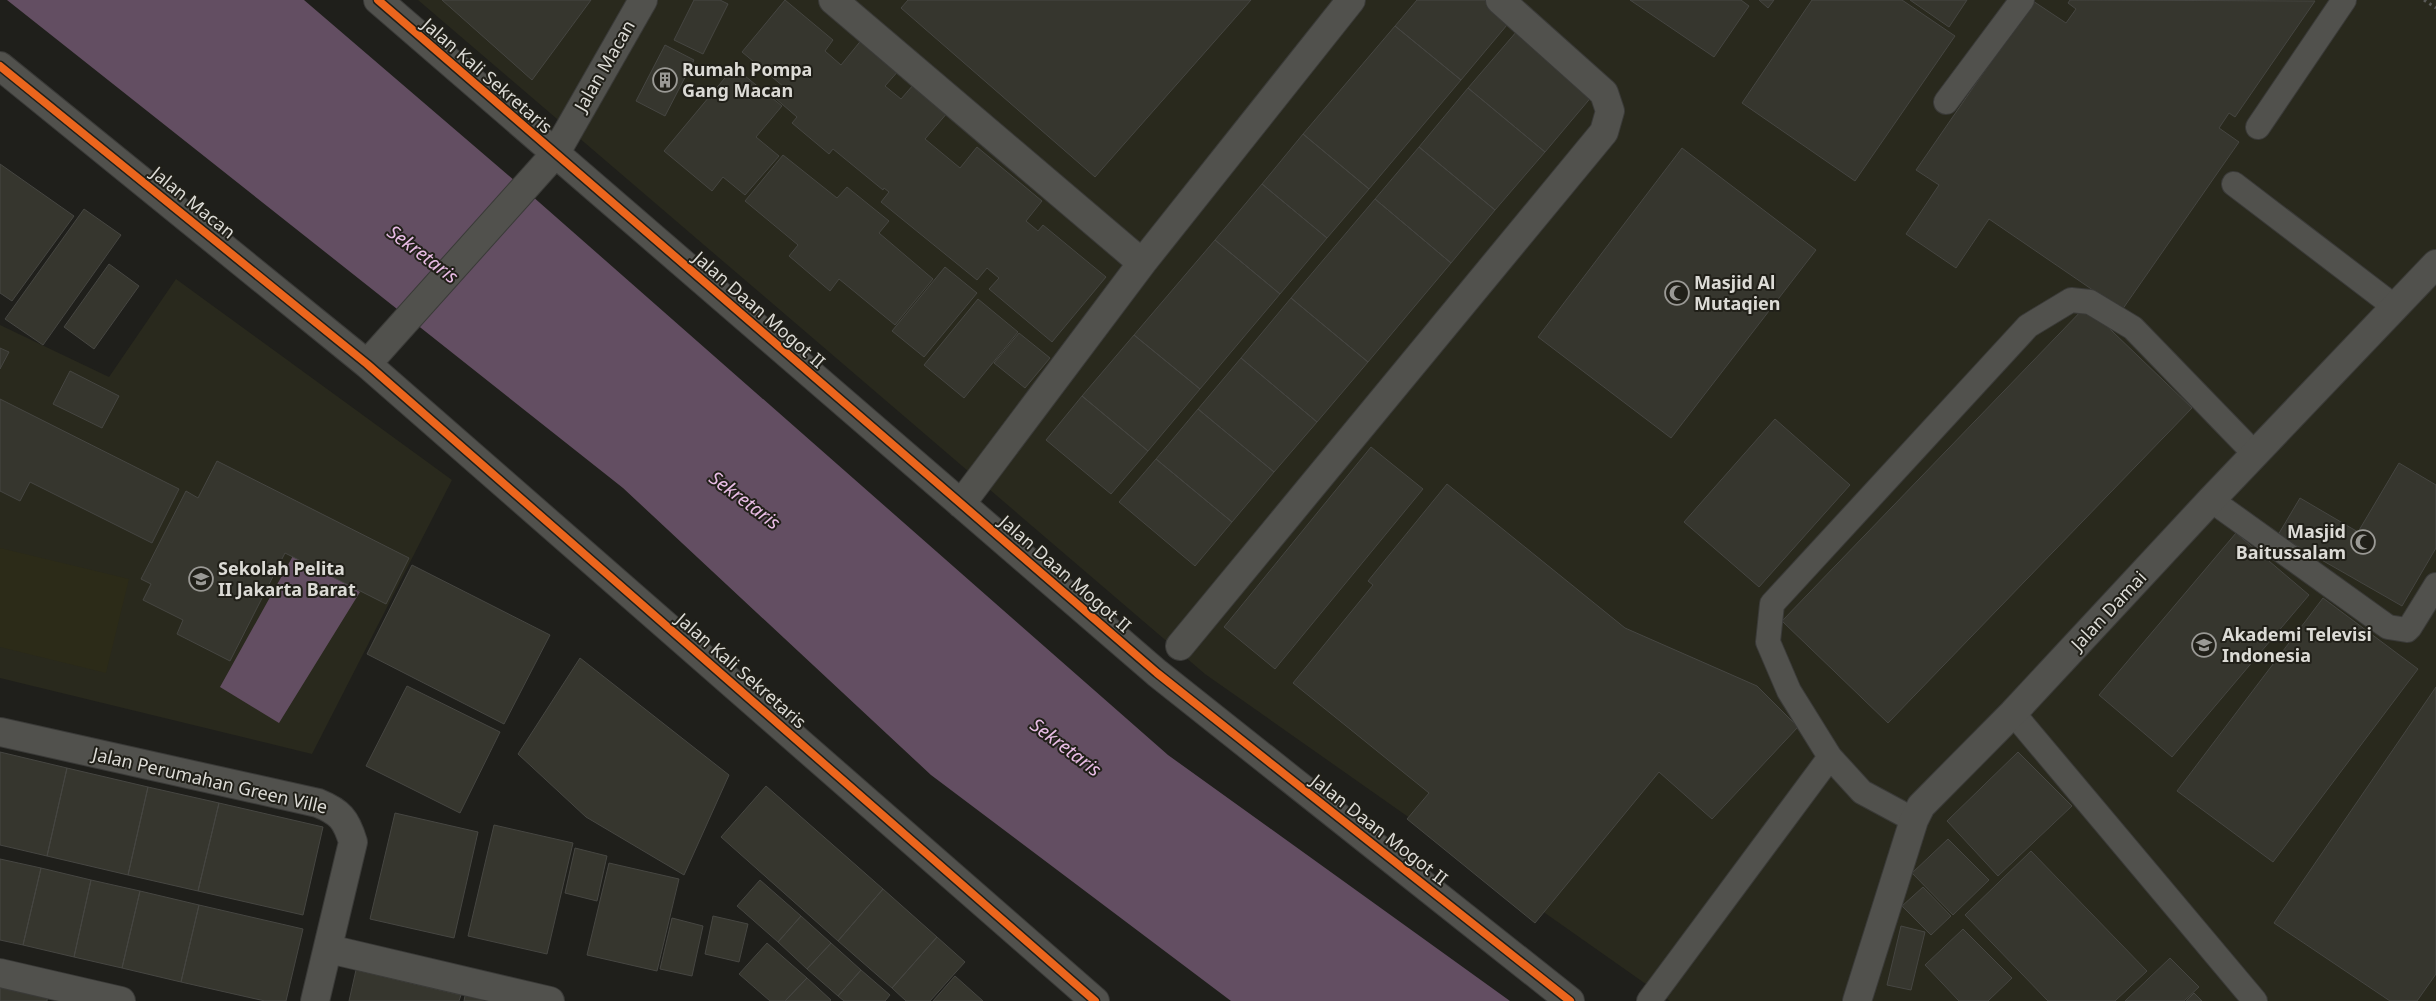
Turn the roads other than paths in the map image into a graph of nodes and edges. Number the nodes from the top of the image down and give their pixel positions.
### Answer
1 (378, 0) edge
2 (643, 0) edge
3 (833, 0) edge
4 (1351, 0) edge
5 (1500, 0) edge
6 (2022, 0) edge
7 (2344, 0) edge
8 (0, 66) edge
9 (1946, 102) dead end
10 (2258, 126) dead end
11 (554, 154) junction
12 (2234, 184) dead end
13 (1142, 263) junction
14 (2436, 264) edge
15 (2395, 307) junction
16 (373, 358) junction
17 (2256, 454) junction
18 (2211, 500) junction
19 (961, 504) junction
20 (2436, 585) edge
21 (1180, 646) dead end
22 (2014, 713) junction
23 (0, 732) edge
24 (1830, 757) junction
25 (1914, 820) junction
26 (328, 949) junction
27 (0, 973) edge
28 (121, 1001) edge
29 (315, 1001) edge
30 (550, 1001) edge
31 (1095, 1001) edge
32 (1570, 1001) edge
33 (1649, 1001) edge
34 (1858, 1001) edge
35 (2255, 1001) edge

1 - 11 street, Jalan Kali Sekretaris
2 - 11 street, Jalan Macan
3 - 13 street
4 - 13 street
5 - 21 street
6 - 9 lane
7 - 10 lane
8 - 16 street, Jalan Macan
11 - 16 street, Jalan Macan
11 - 19 street, Jalan Daan Mogot II
12 - 15 lane
13 - 19 street
14 - 15 street, Jalan Damai
15 - 17 street, Jalan Damai
16 - 31 street, Jalan Kali Sekretaris
17 - 18 street, Jalan Damai
17 - 24 lane
18 - 20 lane
18 - 22 street, Jalan Damai
19 - 32 street, Jalan Daan Mogot II
22 - 25 street, Jalan Damai
22 - 35 lane
23 - 26 street, Jalan Perumahan Green Ville
24 - 25 lane
24 - 33 lane
25 - 34 street, Jalan Damai
26 - 29 street, Jalan Perumahan Green Ville
26 - 30 street
27 - 28 street

